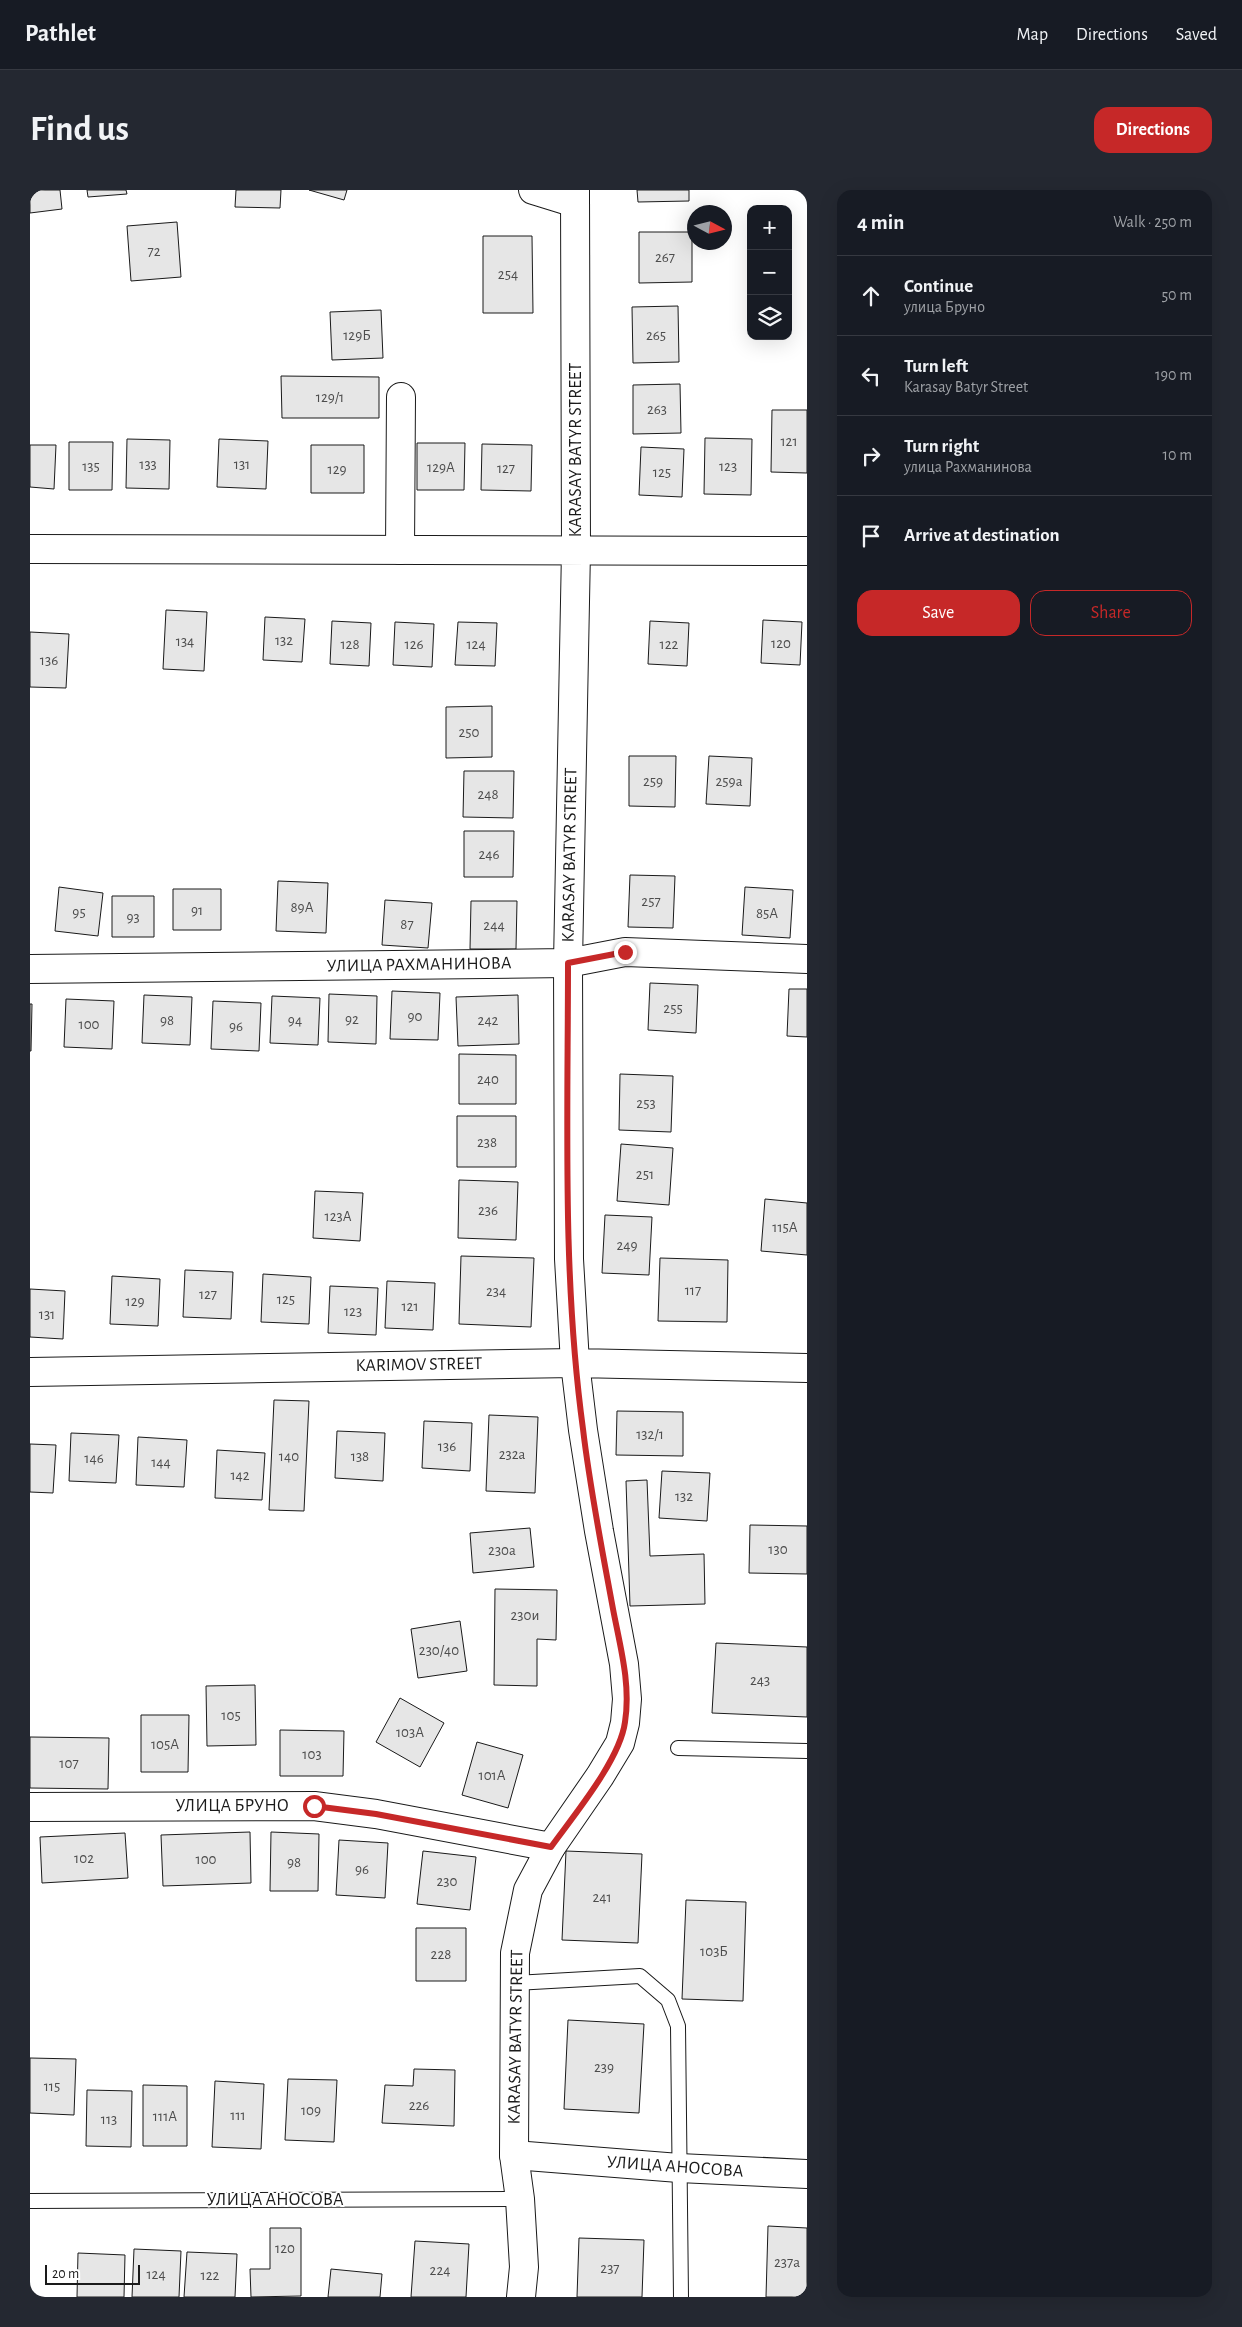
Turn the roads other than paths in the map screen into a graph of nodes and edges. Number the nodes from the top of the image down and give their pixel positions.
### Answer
1 (533, 190) edge
2 (575, 196) edge
3 (401, 397) dead end
4 (30, 549) edge
5 (400, 550) junction
6 (576, 550) junction
7 (807, 551) edge
8 (807, 959) edge
9 (568, 963) junction
10 (30, 969) edge
11 (575, 1363) junction
12 (807, 1368) edge
13 (30, 1372) edge
14 (678, 1748) dead end
15 (807, 1752) edge
16 (30, 1806) edge
17 (551, 1847) junction
18 (515, 1983) junction
19 (514, 2155) junction
20 (679, 2168) junction
21 (807, 2174) edge
22 (520, 2199) junction
23 (30, 2201) edge
24 (520, 2297) edge
25 (680, 2297) edge

1 - 2 street
2 - 6 street, KARASAY BATYR STREET
3 - 5 street
4 - 5 street
5 - 6 street
6 - 7 street
6 - 9 street, KARASAY BATYR STREET
8 - 9 street, УЛИЦА РАХМАНИНОВА
9 - 10 street, УЛИЦА РАХМАНИНОВА
9 - 11 street, KARASAY BATYR STREET
11 - 12 street, KARIMOV STREET
11 - 13 street, KARIMOV STREET
11 - 17 street, KARASAY BATYR STREET
14 - 15 lane
16 - 17 street, УЛИЦА БРУНО
17 - 18 street, KARASAY BATYR STREET
18 - 19 street, KARASAY BATYR STREET
18 - 20 lane
19 - 20 street, УЛИЦА АНОСОВА
19 - 22 street, KARASAY BATYR STREET
20 - 21 street, УЛИЦА АНОСОВА
20 - 25 lane
22 - 23 lane, УЛИЦА АНОСОВА
22 - 24 street, KARASAY BATYR STREET

